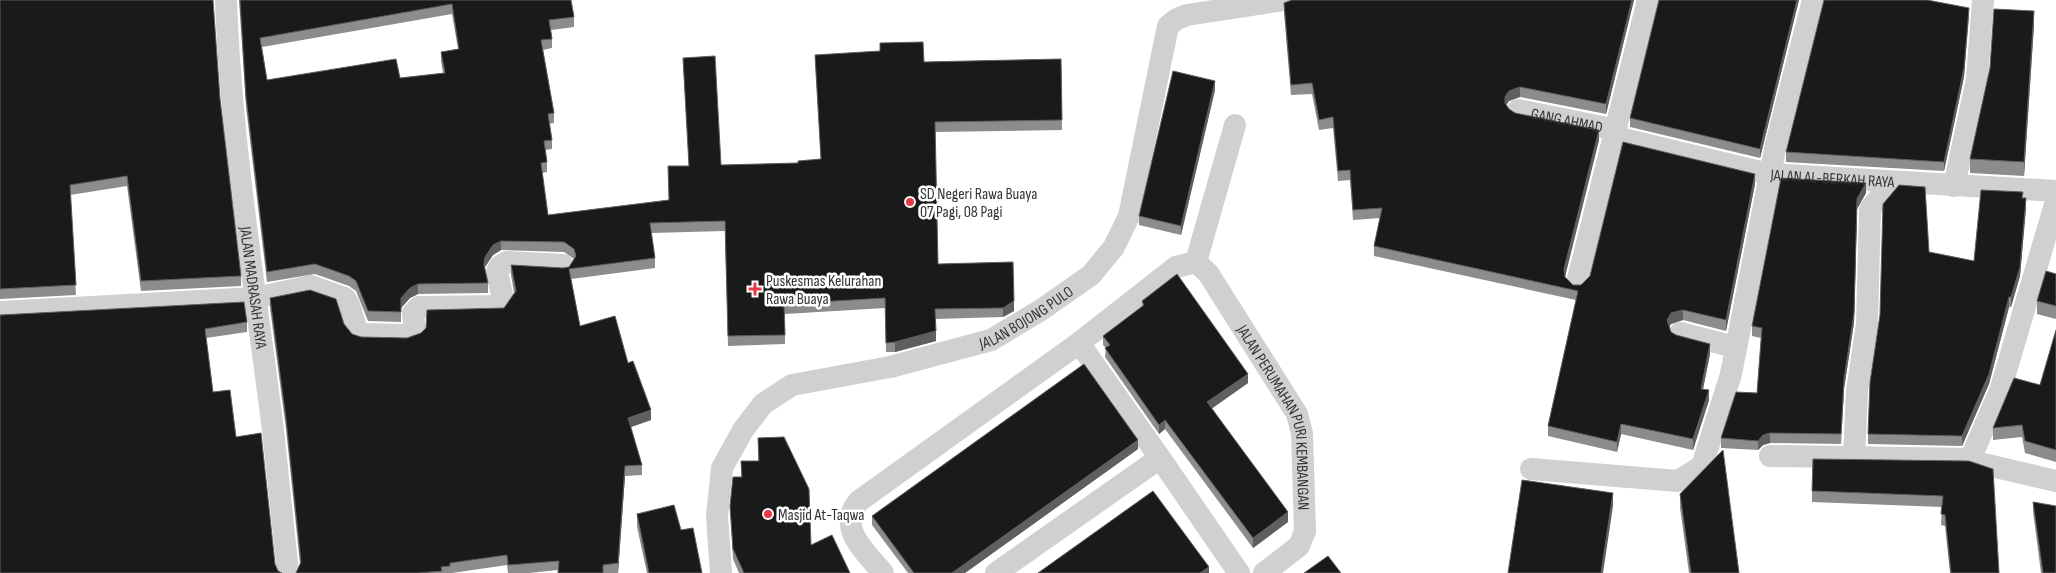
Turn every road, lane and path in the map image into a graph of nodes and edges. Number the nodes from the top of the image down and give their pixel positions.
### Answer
1 (226, 0) edge
2 (1284, 0) edge
3 (1648, 0) edge
4 (1813, 0) edge
5 (1983, 0) edge
6 (1518, 110) dead end
7 (1235, 125) dead end
8 (1616, 133) junction
9 (1769, 174) junction
10 (1892, 183) junction
11 (1954, 186) junction
12 (2056, 191) edge
13 (2056, 201) edge
14 (1196, 262) junction
15 (563, 265) dead end
16 (1576, 282) dead end
17 (255, 298) junction
18 (0, 312) edge
19 (1680, 333) dead end
20 (1079, 344) junction
21 (1735, 347) junction
22 (1770, 456) dead end
23 (1160, 458) junction
24 (1854, 458) junction
25 (1973, 459) junction
26 (1531, 469) dead end
27 (2056, 481) edge
28 (288, 573) edge
29 (721, 573) edge
30 (883, 573) edge
31 (996, 573) edge
32 (1239, 573) edge
33 (1264, 573) edge

1 - 17 street, JALAN MADRASAH RAYA
2 - 29 street, JALAN BOJONG PULO
3 - 8 street
4 - 9 street
5 - 11 street
6 - 8 street, GANG AHMAD
7 - 14 street
8 - 9 street, JALAN AL-BERKAH RAYA
8 - 16 street
9 - 10 street, JALAN AL-BERKAH RAYA
9 - 21 street
10 - 11 street, JALAN AL-BERKAH RAYA
10 - 24 street
11 - 12 street, JALAN AL-BERKAH RAYA
13 - 25 street
14 - 20 street
14 - 33 street, JALAN PERUMAHAN PURI KEMBANGAN
15 - 17 street
17 - 18 street
17 - 28 street, JALAN MADRASAH RAYA
19 - 21 street
20 - 23 street
20 - 30 street
21 - 26 street
22 - 24 street
23 - 31 street
23 - 32 street
24 - 25 street
25 - 27 street

